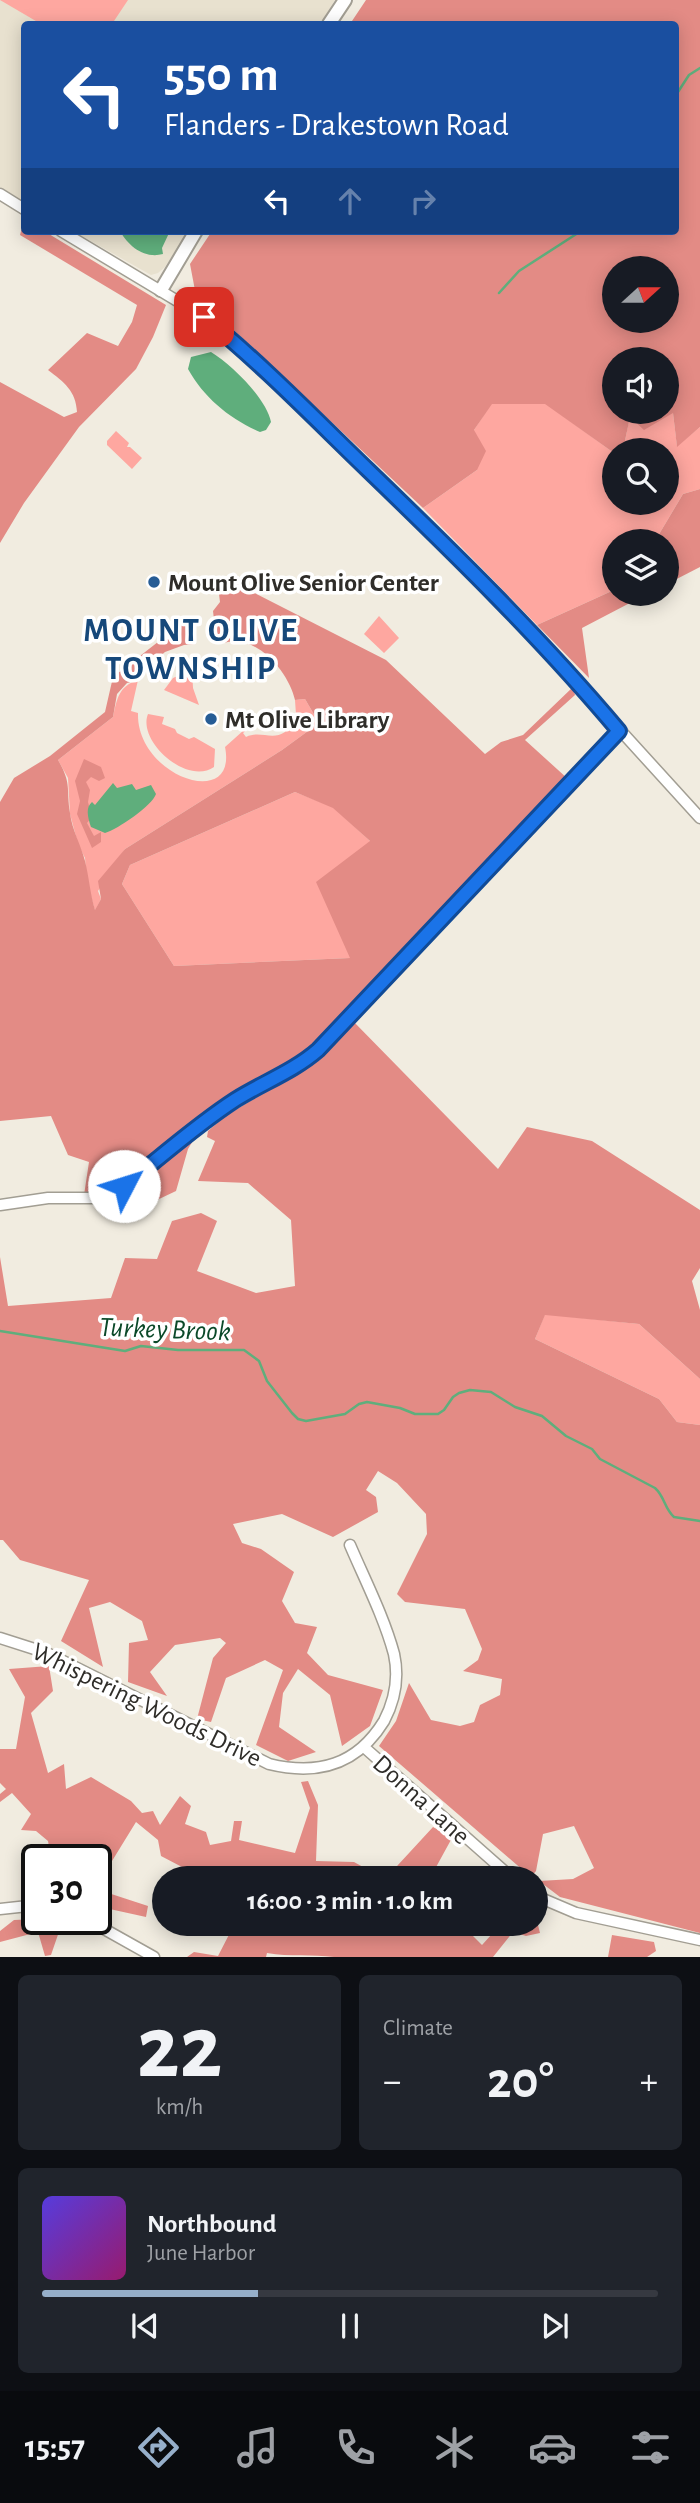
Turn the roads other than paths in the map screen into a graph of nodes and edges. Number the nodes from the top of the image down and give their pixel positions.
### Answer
1 (345, 0) edge
2 (330, 21) edge
3 (0, 194) edge
4 (21, 207) edge
5 (68, 235) edge
6 (194, 235) edge
7 (161, 290) junction
8 (619, 731) junction
9 (700, 818) edge
10 (0, 1205) edge
11 (350, 1545) dead end
12 (0, 1638) edge
13 (365, 1748) junction
14 (498, 1866) edge
15 (548, 1901) edge
16 (21, 1907) edge
17 (0, 1909) edge
18 (112, 1933) edge
19 (700, 1940) edge
20 (154, 1957) edge

1 - 2 main road
3 - 4 street
5 - 7 street
6 - 7 main road
7 - 8 street
8 - 9 street
8 - 10 street
11 - 13 street
12 - 13 street, Whispering Woods Drive
13 - 14 street, Donna Lane
15 - 19 street
16 - 17 street
18 - 20 street

